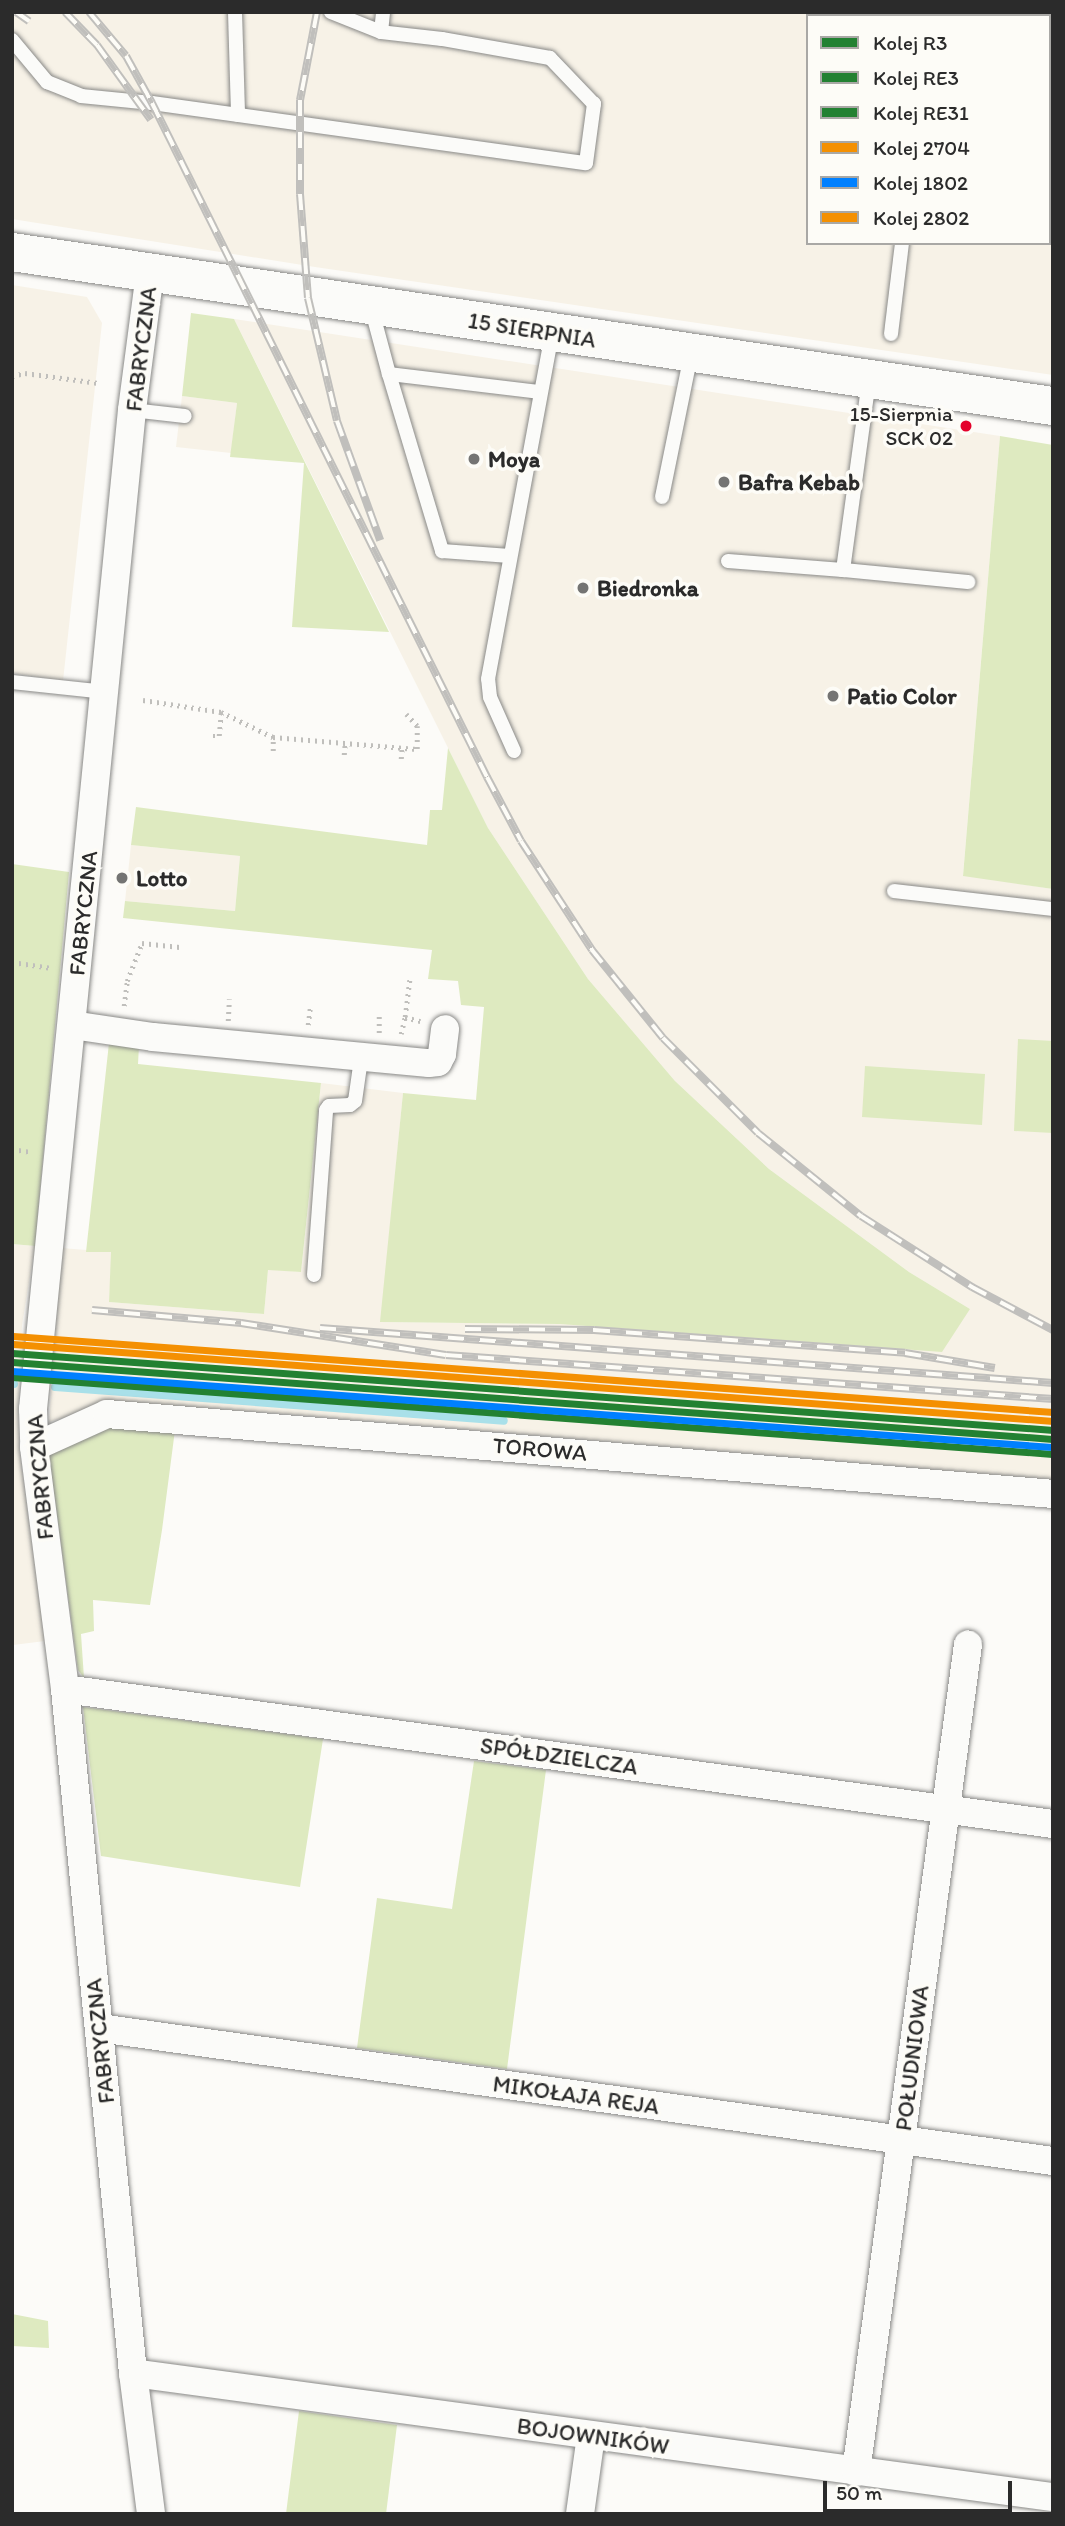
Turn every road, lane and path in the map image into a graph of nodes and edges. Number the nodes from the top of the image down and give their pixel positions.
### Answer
1 (235, 12) edge
2 (331, 12) edge
3 (383, 12) edge
4 (381, 32) junction
5 (12, 40) edge
6 (238, 115) junction
7 (902, 245) edge
8 (12, 252) edge
9 (150, 273) junction
10 (371, 306) junction
11 (552, 334) junction
12 (891, 334) dead end
13 (691, 353) junction
14 (389, 374) junction
15 (12, 376) edge
16 (869, 379) junction
17 (98, 383) dead end
18 (540, 392) junction
19 (1053, 406) edge
20 (132, 410) junction
21 (185, 416) dead end
22 (662, 497) dead end
23 (510, 556) junction
24 (727, 561) dead end
25 (843, 570) junction
26 (968, 582) dead end
27 (12, 682) edge
28 (105, 692) junction
29 (143, 700) dead end
30 (221, 712) junction
31 (406, 713) dead end
32 (213, 736) dead end
33 (273, 737) junction
34 (345, 743) junction
35 (402, 748) junction
36 (273, 751) dead end
37 (514, 751) dead end
38 (344, 755) dead end
39 (401, 760) dead end
40 (894, 891) dead end
41 (1053, 909) edge
42 (180, 947) dead end
43 (12, 962) edge
44 (77, 970) junction
45 (410, 976) dead end
46 (229, 999) dead end
47 (310, 1008) dead end
48 (379, 1015) dead end
49 (122, 1017) dead end
50 (405, 1017) dead end
51 (228, 1022) dead end
52 (72, 1025) junction
53 (308, 1026) dead end
54 (445, 1029) dead end
55 (379, 1034) dead end
56 (361, 1059) junction
57 (314, 1275) dead end
58 (34, 1447) junction
59 (1053, 1494) edge
60 (968, 1645) dead end
61 (65, 1689) junction
62 (944, 1808) junction
63 (1053, 1824) edge
64 (99, 2028) junction
65 (902, 2141) junction
66 (1053, 2161) edge
67 (133, 2373) junction
68 (591, 2437) junction
69 (856, 2472) junction
70 (1053, 2497) edge
71 (151, 2514) edge
72 (580, 2514) edge

1 - 6 lane
2 - 4 lane
3 - 4 lane
4 - 6 lane
5 - 6 lane
7 - 12 lane
8 - 9 main road, 15 SIERPNIA
9 - 10 main road, 15 SIERPNIA
9 - 20 street, FABRYCZNA
10 - 11 main road, 15 SIERPNIA
10 - 14 lane
11 - 13 main road, 15 SIERPNIA
11 - 18 lane
13 - 16 main road, 15 SIERPNIA
13 - 22 lane
14 - 18 lane
14 - 23 lane
15 - 17 path
16 - 19 main road, 15 SIERPNIA
16 - 25 lane
18 - 23 lane
20 - 21 lane
20 - 28 street, FABRYCZNA
23 - 37 lane
24 - 25 lane
25 - 26 lane
27 - 28 lane
28 - 44 street, FABRYCZNA
29 - 30 path
30 - 32 path
30 - 33 path
31 - 35 path
33 - 34 path
33 - 36 path
34 - 35 path
34 - 38 path
35 - 39 path
40 - 41 lane
42 - 49 path
43 - 44 path
44 - 52 street, FABRYCZNA
45 - 50 path
46 - 51 path
47 - 53 path
48 - 55 path
52 - 56 street
52 - 58 street, FABRYCZNA
54 - 56 street
56 - 57 lane
58 - 59 street, TOROWA
58 - 61 street, FABRYCZNA
60 - 62 street, POŁUDNIOWA
61 - 62 street, SPÓŁDZIELCZA
61 - 64 street, FABRYCZNA
62 - 63 street, SPÓŁDZIELCZA
62 - 65 street, POŁUDNIOWA
64 - 65 street, MIKOŁAJA REJA
64 - 67 street, FABRYCZNA
65 - 66 street, MIKOŁAJA REJA
65 - 69 street, POŁUDNIOWA
67 - 68 street, BOJOWNIKÓW
67 - 71 street, FABRYCZNA
68 - 69 street, BOJOWNIKÓW
68 - 72 street
69 - 70 street, BOJOWNIKÓW

